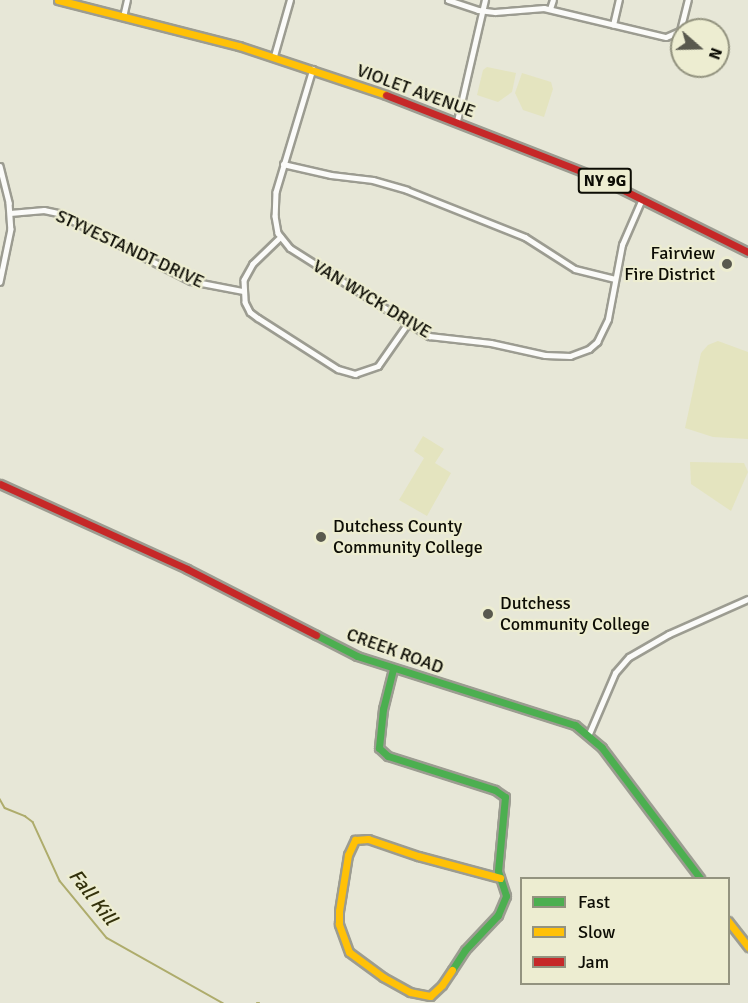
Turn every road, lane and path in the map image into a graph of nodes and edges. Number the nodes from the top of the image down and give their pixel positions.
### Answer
1 (58, 0) edge
2 (127, 0) edge
3 (291, 0) edge
4 (448, 0) edge
5 (485, 0) edge
6 (553, 0) edge
7 (619, 0) edge
8 (688, 0) edge
9 (550, 9) junction
10 (482, 11) junction
11 (123, 17) junction
12 (613, 25) junction
13 (274, 57) junction
14 (313, 69) junction
15 (457, 121) junction
16 (283, 164) junction
17 (0, 166) edge
18 (642, 198) junction
19 (10, 213) junction
20 (282, 237) junction
21 (748, 252) edge
22 (615, 279) junction
23 (0, 282) edge
24 (243, 291) junction
25 (408, 323) junction
26 (0, 484) edge
27 (748, 598) edge
28 (393, 669) junction
29 (589, 734) junction
30 (699, 877) edge
31 (500, 878) junction
32 (730, 922) edge
33 (748, 947) edge

1 - 11 street, VIOLET AVENUE / NY 9G
2 - 11 street
3 - 13 street
4 - 10 street
5 - 10 street
6 - 9 street
7 - 12 street
8 - 12 street
9 - 10 street
9 - 12 street
10 - 15 street
11 - 13 street, VIOLET AVENUE / NY 9G
13 - 14 street, VIOLET AVENUE / NY 9G
14 - 15 street, VIOLET AVENUE / NY 9G
14 - 16 street
15 - 18 street, VIOLET AVENUE / NY 9G
16 - 20 street
16 - 22 street
17 - 19 street
18 - 21 street, VIOLET AVENUE / NY 9G
18 - 22 street, VAN WYCK DRIVE
19 - 23 street
19 - 24 street, STYVESTANDT DRIVE
20 - 24 street
20 - 25 street, VAN WYCK DRIVE
22 - 25 street, VAN WYCK DRIVE
24 - 25 street
26 - 28 street, CREEK ROAD
27 - 29 street
28 - 29 street, CREEK ROAD
28 - 31 street
29 - 30 street, CREEK ROAD
31 - 31 street
32 - 33 street

